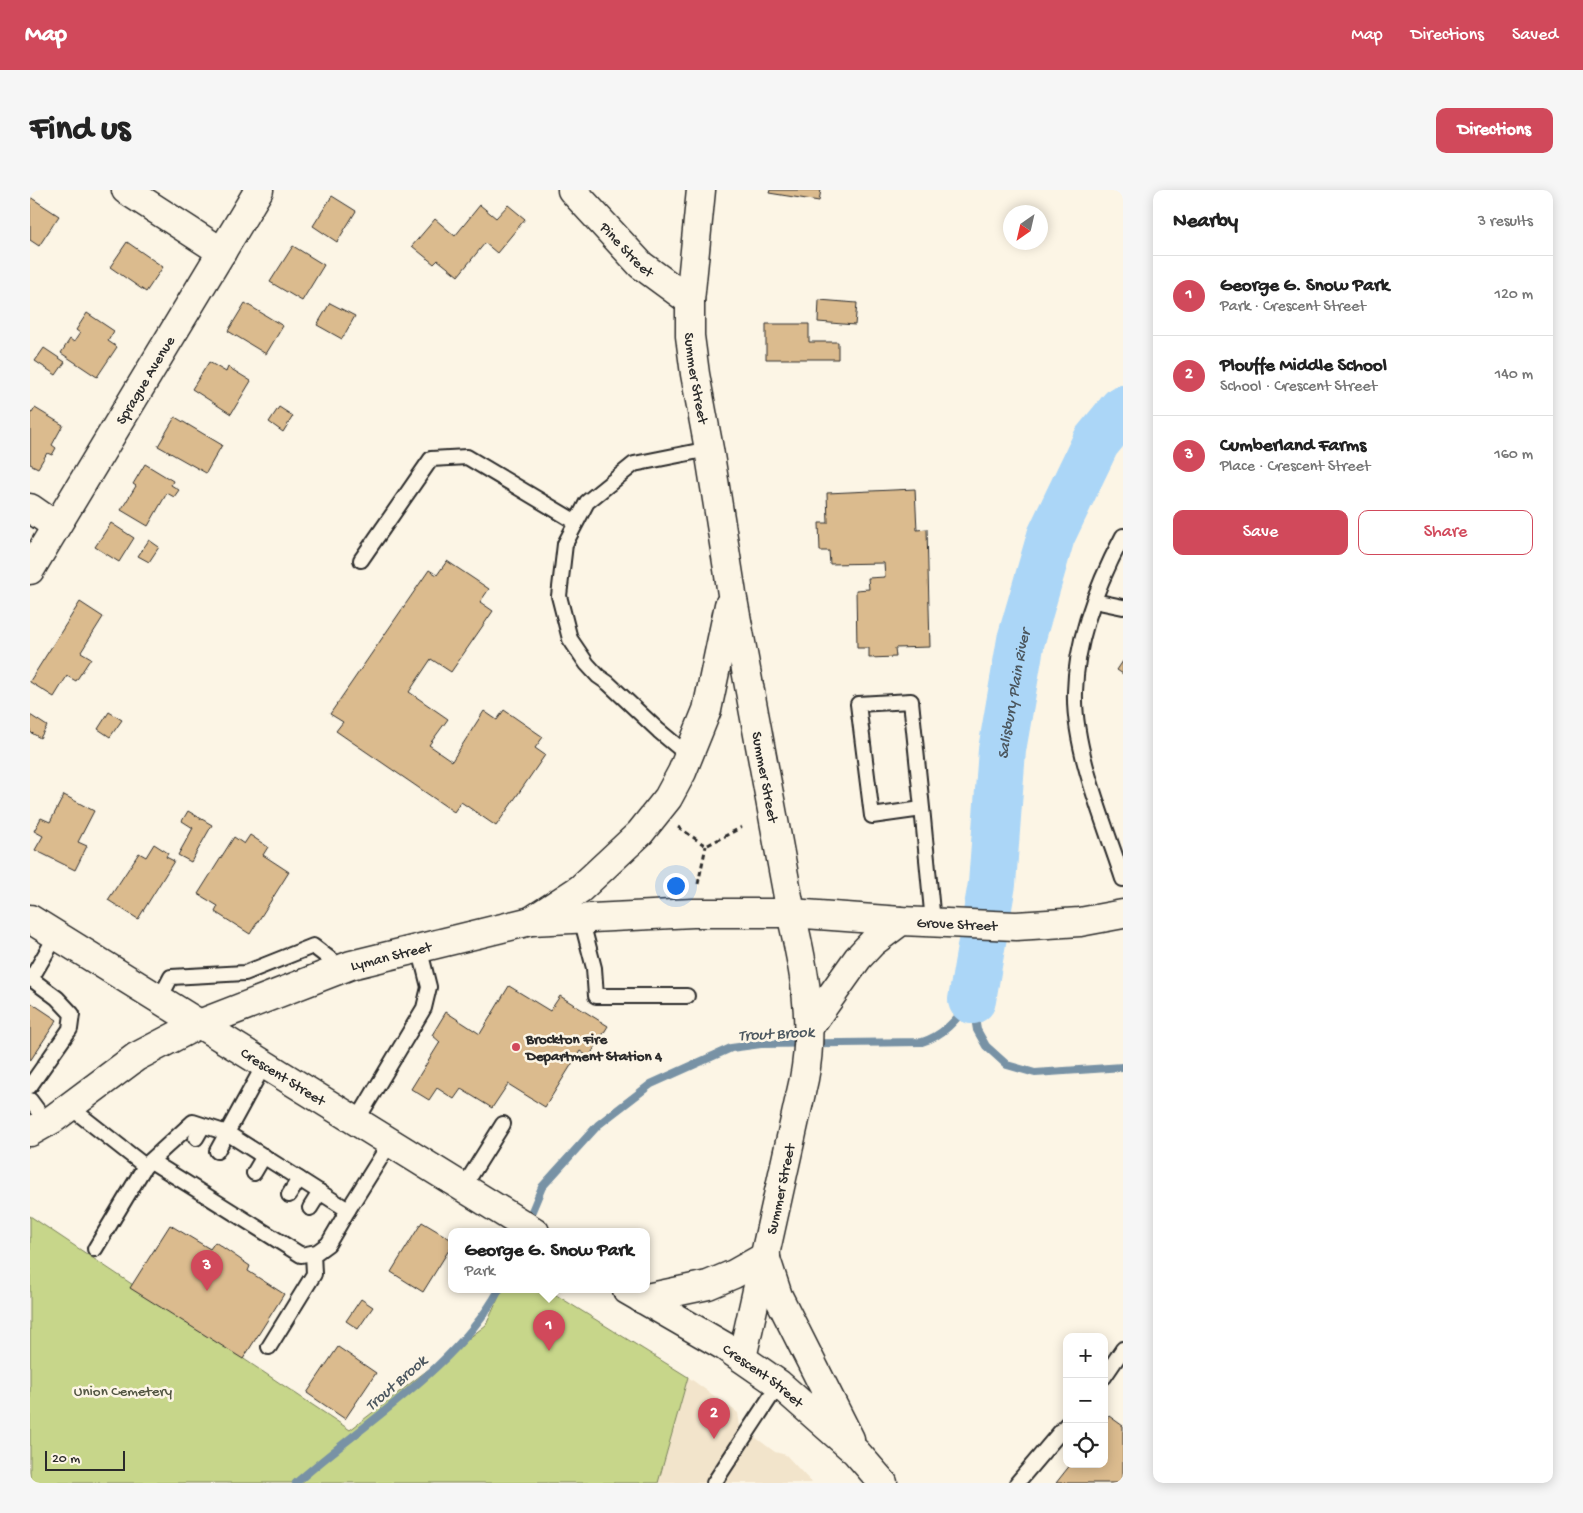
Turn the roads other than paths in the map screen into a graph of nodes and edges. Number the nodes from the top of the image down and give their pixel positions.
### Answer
1 (126, 190) edge
2 (259, 190) edge
3 (572, 190) edge
4 (701, 190) edge
5 (222, 252) junction
6 (690, 301) junction
7 (709, 449) junction
8 (30, 508) edge
9 (576, 522) junction
10 (56, 526) junction
11 (1123, 536) edge
12 (361, 560) dead end
13 (30, 570) edge
14 (732, 594) junction
15 (1094, 600) junction
16 (1123, 607) edge
17 (688, 756) junction
18 (922, 809) junction
19 (1123, 879) edge
20 (790, 913) junction
21 (1123, 914) edge
22 (581, 918) junction
23 (30, 920) edge
24 (531, 921) junction
25 (902, 921) junction
26 (941, 923) junction
27 (56, 936) junction
28 (418, 947) junction
29 (342, 968) junction
30 (30, 978) edge
31 (687, 996) dead end
32 (159, 1000) junction
33 (199, 1024) junction
34 (809, 1027) junction
35 (264, 1065) junction
36 (30, 1086) edge
37 (30, 1100) edge
38 (70, 1107) junction
39 (356, 1122) junction
40 (503, 1124) dead end
41 (38, 1127) edge
42 (227, 1133) junction
43 (390, 1143) junction
44 (217, 1151) dead end
45 (264, 1156) junction
46 (148, 1164) junction
47 (254, 1174) dead end
48 (299, 1179) junction
49 (463, 1188) junction
50 (320, 1192) junction
51 (289, 1195) dead end
52 (310, 1208) dead end
53 (348, 1210) junction
54 (528, 1228) edge
55 (95, 1248) dead end
56 (312, 1253) junction
57 (766, 1256) junction
58 (650, 1292) edge
59 (634, 1294) edge
60 (269, 1347) dead end
61 (1123, 1349) edge
62 (742, 1358) junction
63 (1108, 1371) edge
64 (779, 1384) junction
65 (1063, 1429) edge
66 (856, 1452) junction
67 (714, 1483) edge
68 (883, 1483) edge
69 (1017, 1483) edge

1 - 5 main road
2 - 5 main road, Sprague Avenue
3 - 6 main road, Pine Street
4 - 6 main road, Summer Street
5 - 10 main road, Sprague Avenue
6 - 7 main road, Summer Street
7 - 9 lane
7 - 14 main road, Summer Street
8 - 10 main road
9 - 12 lane
9 - 17 lane
10 - 13 main road, Sprague Avenue
11 - 15 lane
14 - 17 main road
14 - 20 main road, Summer Street
15 - 16 lane
15 - 19 lane
17 - 24 main road
18 - 18 lane
18 - 26 lane
20 - 22 main road, Lyman Street
20 - 25 main road, Grove Street
20 - 34 main road, Summer Street
21 - 26 main road, Grove Street
22 - 24 main road, Lyman Street
22 - 31 lane
23 - 27 main road, Crescent Street
24 - 28 main road, Lyman Street
25 - 26 main road, Grove Street
25 - 34 main road
27 - 30 lane
27 - 32 main road, Crescent Street
28 - 29 main road, Lyman Street
28 - 39 lane
29 - 32 lane
29 - 33 main road, Lyman Street
30 - 36 lane
32 - 33 main road, Crescent Street
33 - 35 main road, Crescent Street
33 - 38 main road, Lyman Street
34 - 57 main road, Summer Street
35 - 39 main road, Crescent Street
35 - 42 lane
37 - 41 lane
38 - 41 main road, Lyman Street
38 - 46 lane
39 - 43 main road, Crescent Street
40 - 49 lane
42 - 44 lane
42 - 45 lane
42 - 46 lane
43 - 49 main road, Crescent Street
43 - 53 lane
45 - 47 lane
45 - 48 lane
46 - 55 lane
46 - 56 lane
48 - 50 lane
48 - 51 lane
49 - 54 main road, Crescent Street
50 - 52 lane
50 - 53 lane
53 - 56 lane
56 - 60 lane
57 - 58 main road
57 - 62 main road, Summer Street
57 - 66 main road
59 - 62 main road, Crescent Street
61 - 63 lane
62 - 64 main road, Crescent Street
64 - 66 main road, Crescent Street
64 - 67 lane
65 - 69 lane
66 - 68 main road, Crescent Street

